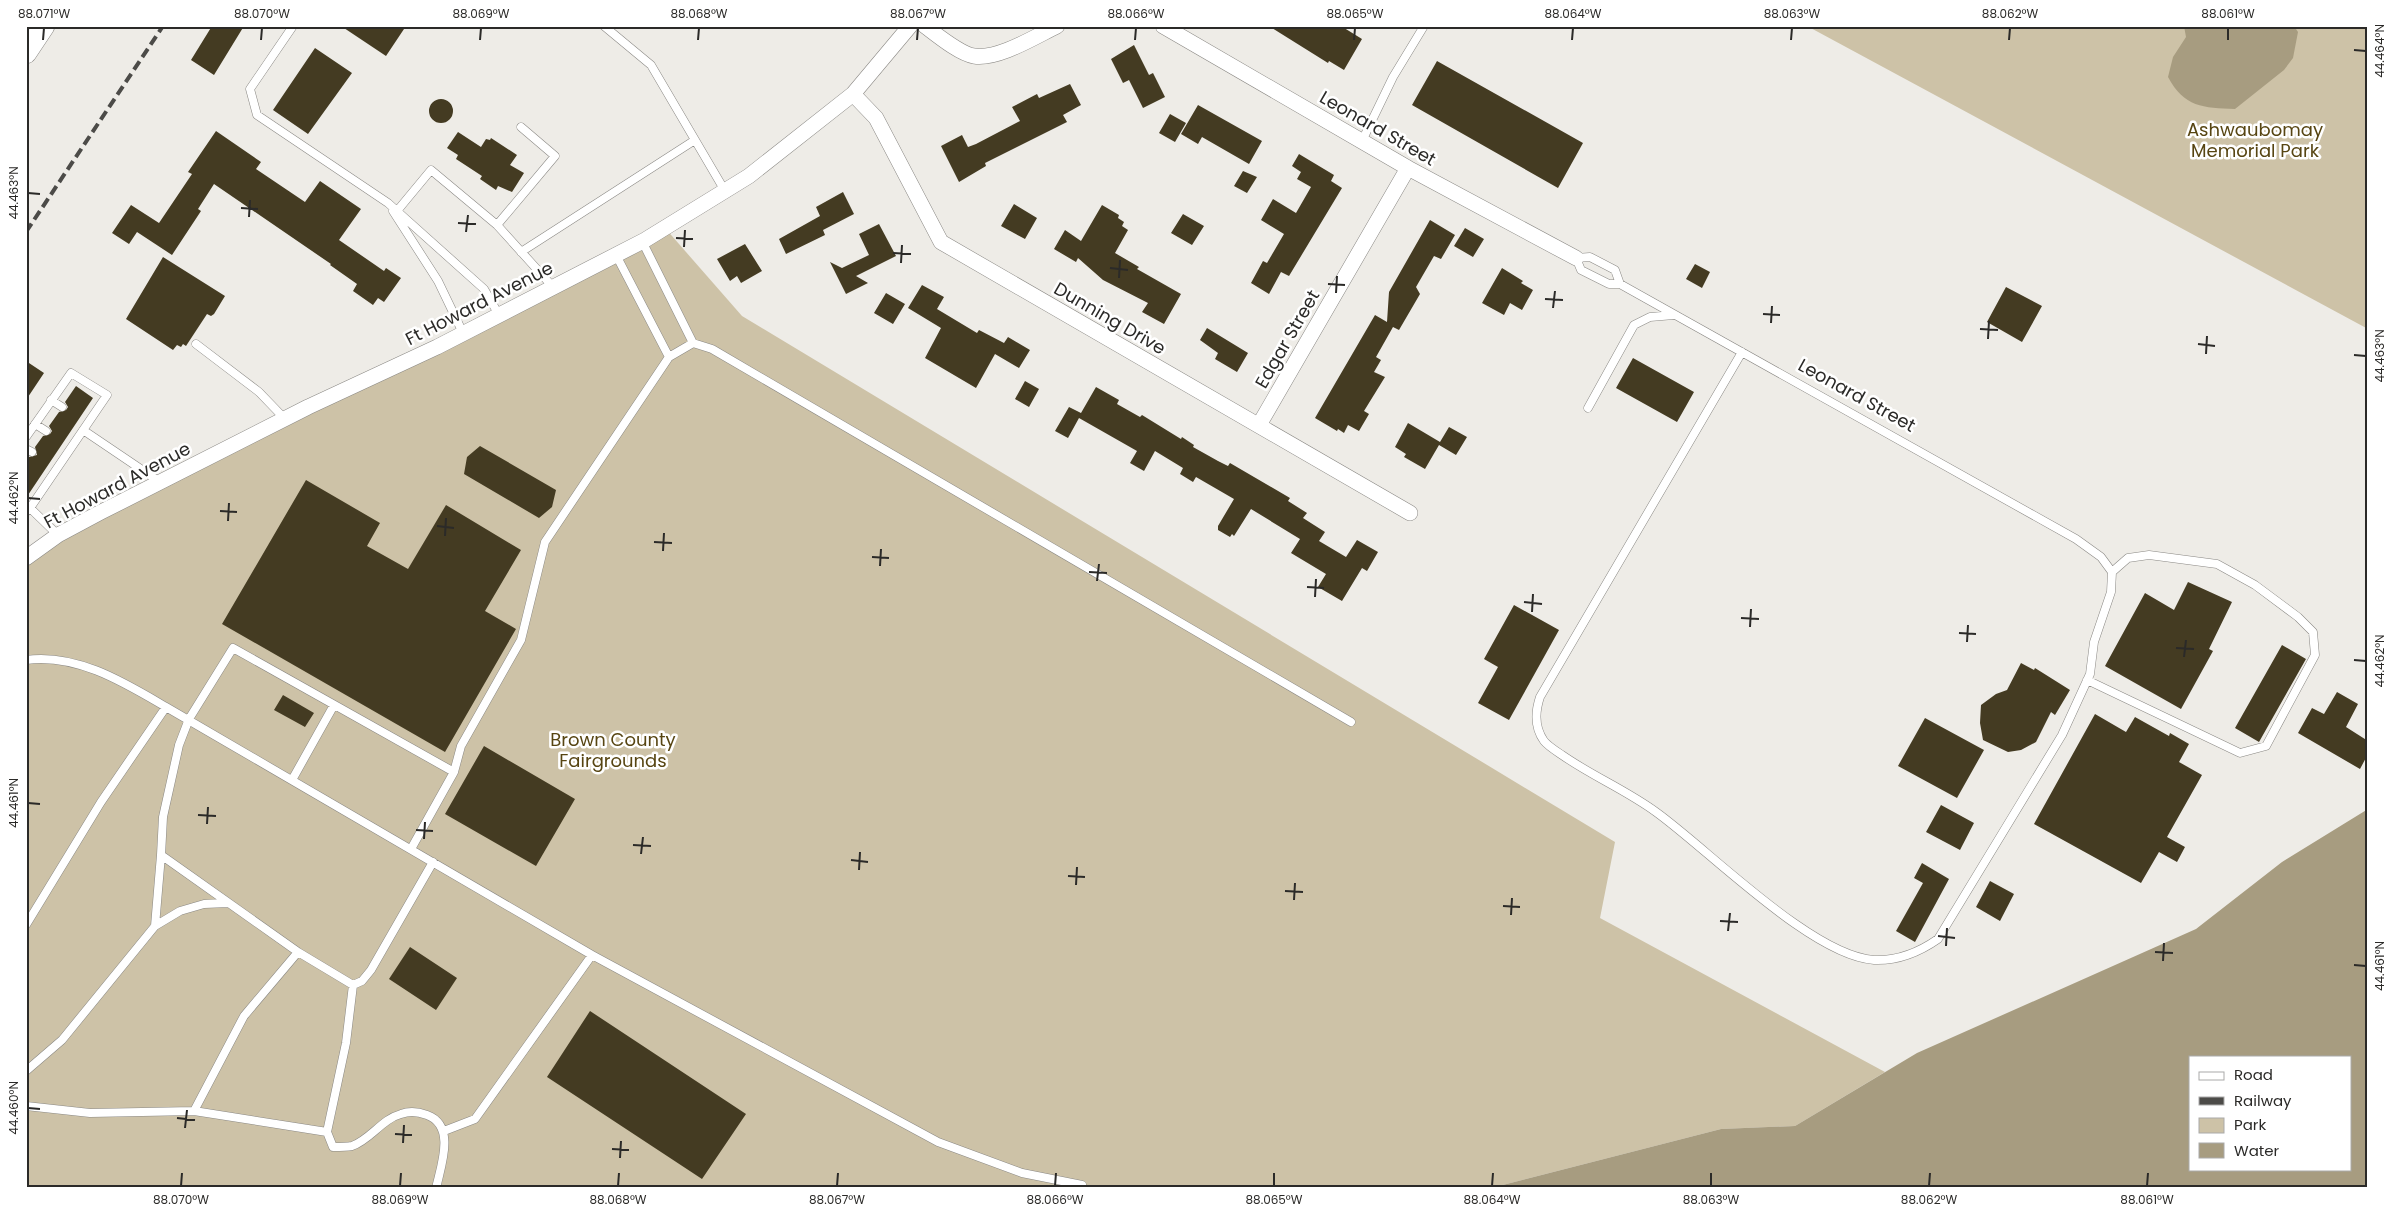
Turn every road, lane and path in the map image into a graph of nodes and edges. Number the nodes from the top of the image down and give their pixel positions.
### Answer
1 (44, 26) edge
2 (293, 26) edge
3 (604, 26) edge
4 (910, 26) edge
5 (925, 26) edge
6 (1057, 26) edge
7 (1163, 26) edge
8 (1424, 26) edge
9 (26, 53) edge
10 (853, 94) junction
11 (521, 127) dead end
12 (695, 140) junction
13 (1362, 141) junction
14 (1408, 168) junction
15 (725, 191) junction
16 (388, 203) junction
17 (397, 211) junction
18 (497, 225) junction
19 (642, 242) junction
20 (521, 252) junction
21 (616, 255) junction
22 (1576, 258) junction
23 (1620, 284) junction
24 (553, 287) junction
25 (499, 315) junction
26 (1676, 315) junction
27 (464, 333) junction
28 (693, 343) junction
29 (196, 344) dead end
30 (1742, 352) junction
31 (669, 357) junction
32 (51, 400) junction
33 (62, 407) dead end
34 (1588, 408) dead end
35 (79, 418) dead end
36 (285, 419) junction
37 (35, 424) junction
38 (1259, 425) junction
39 (85, 427) junction
40 (46, 431) dead end
41 (26, 437) edge
42 (64, 442) dead end
43 (71, 447) junction
44 (49, 464) dead end
45 (57, 468) junction
46 (161, 482) junction
47 (35, 484) dead end
48 (43, 489) junction
49 (28, 508) edge
50 (1410, 513) dead end
51 (58, 535) junction
52 (26, 558) edge
53 (2112, 572) junction
54 (26, 660) edge
55 (2087, 680) junction
56 (334, 705) junction
57 (166, 707) junction
58 (188, 719) junction
59 (1351, 722) dead end
60 (454, 772) junction
61 (292, 780) junction
62 (411, 849) junction
63 (161, 855) junction
64 (433, 862) junction
65 (228, 904) junction
66 (26, 925) edge
67 (155, 926) junction
68 (298, 952) junction
69 (592, 955) junction
70 (353, 985) junction
71 (26, 1071) edge
72 (26, 1106) edge
73 (194, 1111) junction
74 (327, 1132) junction
75 (444, 1132) junction
76 (437, 1184) dead end
77 (1082, 1185) dead end

1 - 9 main road
2 - 16 lane
3 - 12 lane
4 - 10 street, Ft Howard Avenue
5 - 6 street
7 - 13 street, Leonard Street
8 - 13 lane
10 - 15 street, Ft Howard Avenue
10 - 38 street, Dunning Drive
11 - 18 lane
12 - 15 lane
12 - 20 lane
13 - 14 street, Leonard Street
14 - 22 street, Leonard Street
14 - 38 street, Edgar Street
15 - 19 street, Ft Howard Avenue
16 - 17 lane
16 - 27 lane
17 - 18 lane
17 - 25 lane
18 - 20 lane
19 - 21 street, Ft Howard Avenue
19 - 28 lane
20 - 24 lane
21 - 24 street, Ft Howard Avenue
21 - 31 lane
22 - 23 lane, Leonard Street
22 - 23 lane, Leonard Street
23 - 26 lane, Leonard Street
24 - 25 street, Ft Howard Avenue
25 - 27 street, Ft Howard Avenue
26 - 30 lane, Leonard Street
26 - 34 lane
27 - 36 street, Ft Howard Avenue
28 - 31 lane
28 - 59 lane
29 - 36 lane
30 - 53 lane, Leonard Street
30 - 55 lane
31 - 60 lane
32 - 33 lane
32 - 37 lane
32 - 39 lane
35 - 39 lane
36 - 46 street, Ft Howard Avenue
37 - 40 lane
37 - 41 lane
38 - 50 street, Dunning Drive
39 - 43 lane
39 - 46 lane
42 - 43 lane
43 - 45 lane
44 - 45 lane
45 - 48 lane
46 - 51 street, Ft Howard Avenue
47 - 48 lane
48 - 49 lane
49 - 51 lane
51 - 52 street, Ft Howard Avenue
53 - 55 lane
53 - 55 lane
54 - 57 lane
56 - 58 lane
56 - 60 lane
56 - 61 lane
57 - 58 lane
57 - 66 lane
58 - 61 lane
58 - 63 lane
60 - 62 lane
61 - 62 lane
62 - 64 lane
63 - 65 lane
63 - 67 lane
64 - 69 lane
64 - 70 lane
65 - 67 lane
65 - 68 lane
67 - 71 lane
68 - 70 lane
68 - 73 lane
69 - 75 lane
69 - 77 lane
70 - 74 lane
72 - 73 lane
73 - 74 lane
74 - 75 lane
75 - 76 lane

